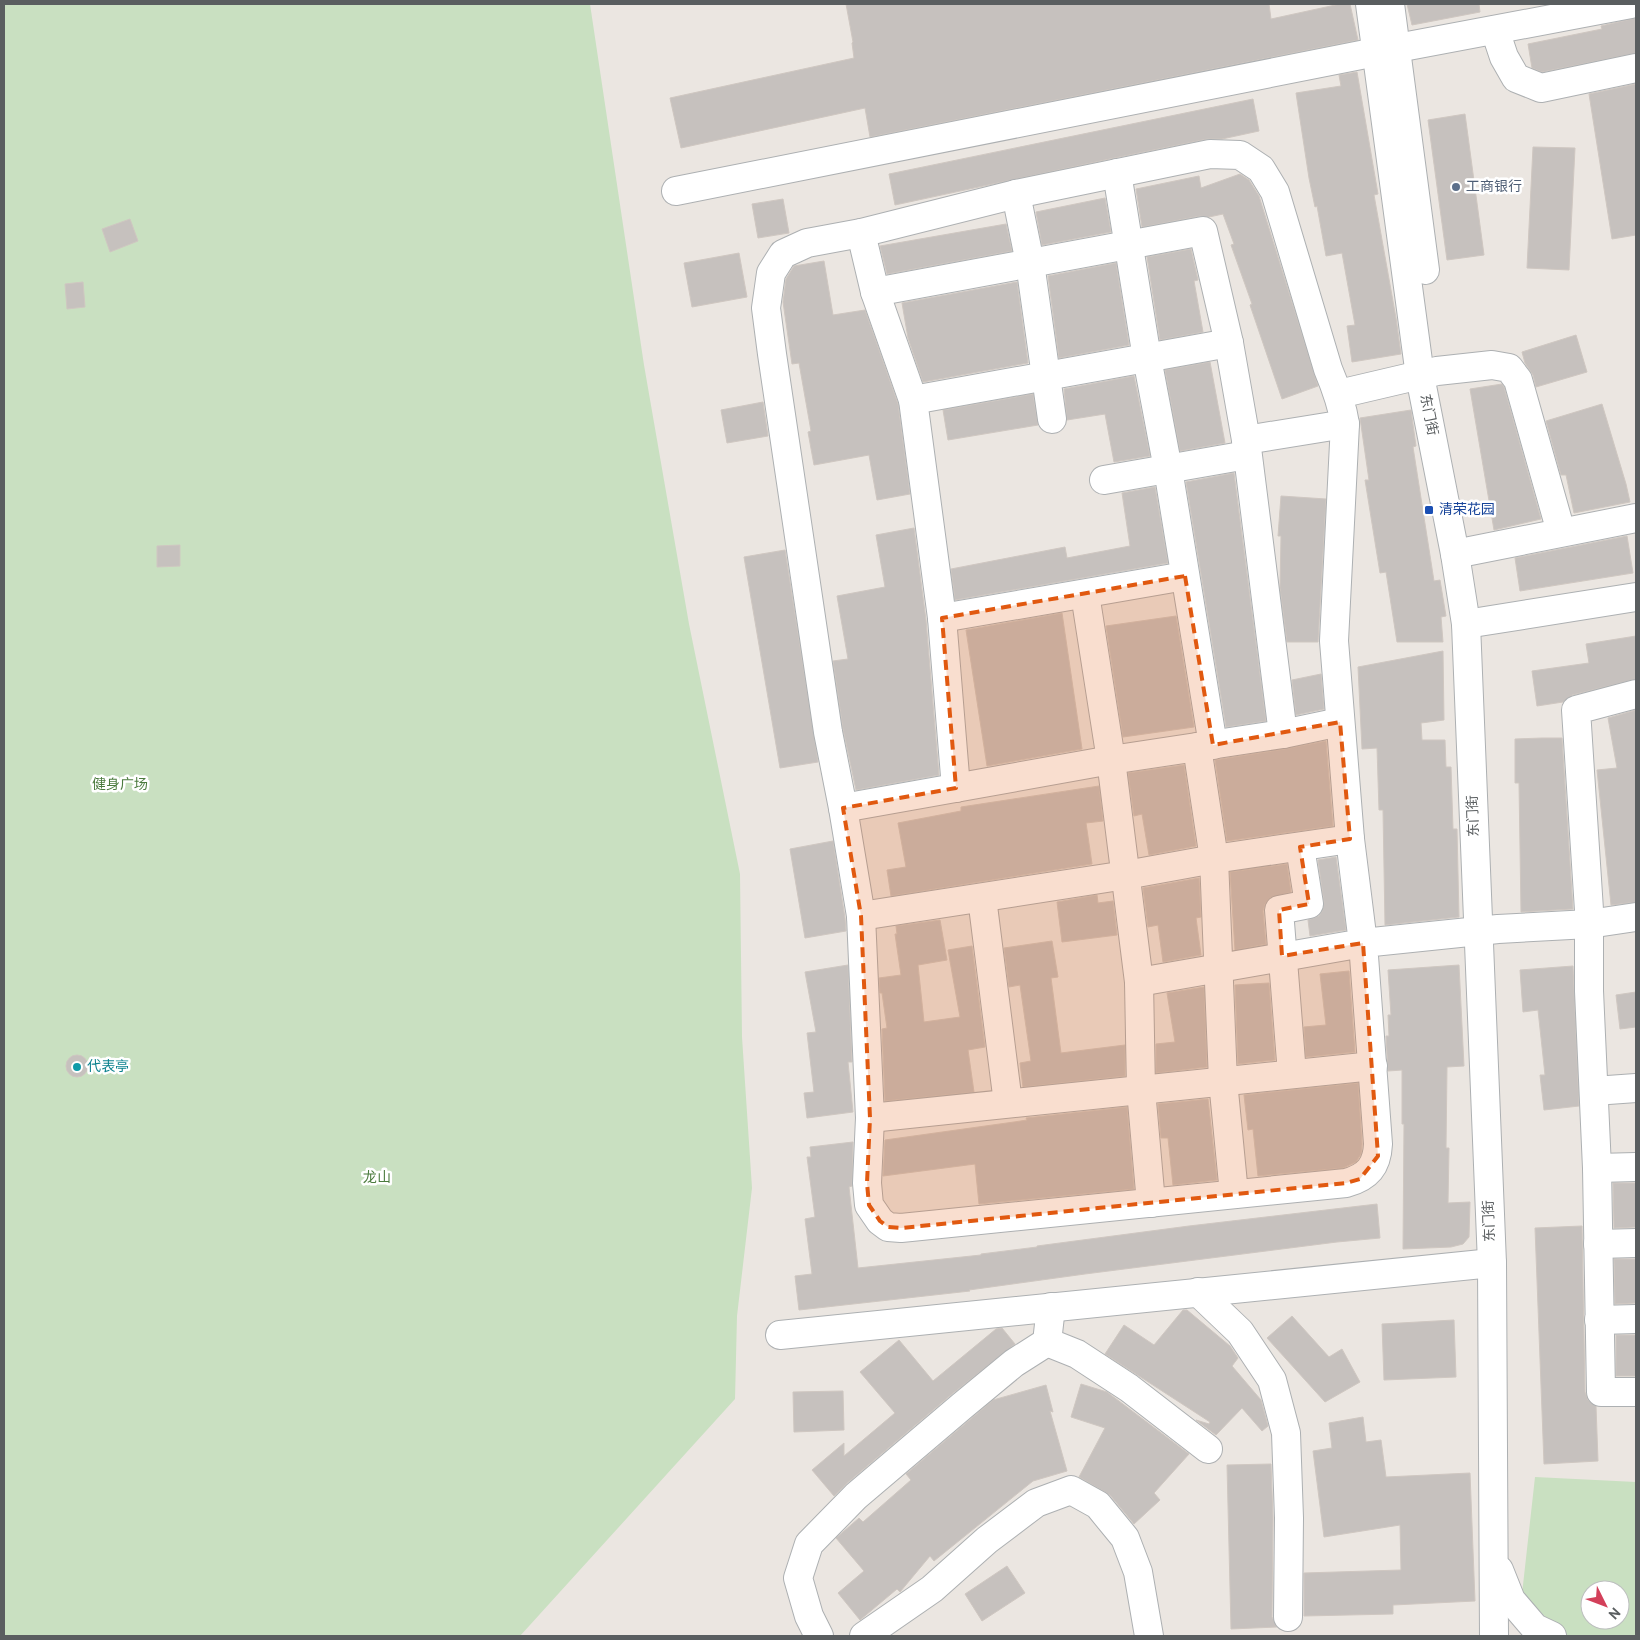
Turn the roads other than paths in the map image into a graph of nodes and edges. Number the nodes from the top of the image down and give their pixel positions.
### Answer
1 (1370, 4) edge
2 (1390, 4) edge
3 (1631, 4) edge
4 (1495, 30) junction
5 (1387, 50) junction
6 (1636, 68) edge
7 (1117, 173) junction
8 (676, 192) dead end
9 (1016, 194) junction
10 (861, 233) junction
11 (1129, 245) junction
12 (1030, 264) junction
13 (875, 292) junction
14 (1229, 343) junction
15 (1147, 358) junction
16 (1428, 374) junction
17 (1045, 376) junction
18 (1339, 394) junction
19 (913, 400) junction
20 (1052, 419) dead end
21 (1345, 424) junction
22 (1247, 447) junction
23 (1168, 469) junction
24 (1104, 480) dead end
25 (1636, 518) edge
26 (1561, 532) junction
27 (1463, 553) junction
28 (1185, 576) junction
29 (1085, 594) junction
30 (1636, 597) edge
31 (942, 618) junction
32 (1473, 623) junction
33 (1636, 694) edge
34 (1340, 722) junction
35 (1283, 734) junction
36 (1205, 746) junction
37 (1111, 760) junction
38 (956, 788) junction
39 (843, 808) junction
40 (1350, 839) junction
41 (1300, 847) junction
42 (1214, 859) junction
43 (1126, 875) junction
44 (982, 898) junction
45 (861, 916) junction
46 (1636, 917) edge
47 (1589, 924) junction
48 (1488, 930) junction
49 (1363, 943) junction
50 (1282, 956) junction
51 (1218, 967) junction
52 (1139, 982) junction
53 (1373, 1066) junction
54 (1292, 1074) junction
55 (1223, 1081) junction
56 (1636, 1088) edge
57 (1141, 1090) junction
58 (1594, 1091) junction
59 (1008, 1103) junction
60 (870, 1118) junction
61 (1636, 1167) edge
62 (1597, 1168) junction
63 (1234, 1194) junction
64 (1151, 1203) junction
65 (1636, 1243) edge
66 (1598, 1244) junction
67 (1492, 1263) junction
68 (1198, 1292) junction
69 (1051, 1307) junction
70 (1636, 1319) edge
71 (1599, 1320) junction
72 (780, 1335) dead end
73 (1047, 1342) junction
74 (1636, 1392) edge
75 (1208, 1449) dead end
76 (1495, 1562) junction
77 (1510, 1598) junction
78 (1288, 1617) dead end
79 (819, 1636) edge
80 (864, 1636) edge
81 (1149, 1636) edge
82 (1494, 1636) edge
83 (1510, 1636) edge
84 (1552, 1636) edge

1 - 5 street, 东门街
2 - 5 street, 东门街
3 - 4 street
4 - 5 street
4 - 6 street
5 - 8 street
5 - 16 street, 东门街
7 - 9 street
7 - 11 street
7 - 18 street
9 - 10 street
9 - 12 street
10 - 13 street
10 - 39 street
11 - 12 street
11 - 14 street
11 - 15 street
12 - 13 street
12 - 17 street
13 - 19 street
14 - 15 street
14 - 22 street
15 - 17 street
15 - 23 street
16 - 18 street
16 - 26 street
16 - 27 street, 东门街
17 - 19 street
17 - 20 street
18 - 21 street
19 - 31 street
21 - 22 street
21 - 34 street
22 - 23 street
22 - 35 street
23 - 24 street
23 - 28 street
25 - 26 street
26 - 27 street
27 - 32 street, 东门街
28 - 29 street
28 - 36 street
29 - 31 street
29 - 37 street
30 - 32 street
31 - 38 street
32 - 48 street, 东门街
33 - 47 street
34 - 35 street
34 - 40 street
35 - 36 street
36 - 37 street
36 - 42 street
37 - 38 street
37 - 43 street
38 - 39 street
39 - 45 street
40 - 41 street
40 - 49 street
41 - 42 street
41 - 50 street
42 - 43 street
42 - 51 street
43 - 44 street
43 - 52 street
44 - 45 street
44 - 59 street
45 - 60 street
46 - 47 street
47 - 48 street
47 - 58 street
48 - 49 street
48 - 67 street, 东门街
48 - 77 street, 东门街
49 - 50 street
49 - 53 street
50 - 51 street
50 - 54 street
51 - 52 street
51 - 55 street
52 - 57 street
53 - 54 street
53 - 63 street
54 - 55 street
55 - 57 street
55 - 63 street
56 - 58 street
57 - 59 street
57 - 64 street
58 - 62 street
59 - 60 street
60 - 64 street
61 - 62 street
62 - 66 street
63 - 64 street
65 - 66 street
66 - 71 street
67 - 68 street
67 - 76 street, 东门街
68 - 69 street
68 - 78 street
69 - 72 street
69 - 73 street
70 - 71 street
71 - 74 street
73 - 75 street
73 - 79 street
76 - 77 street
76 - 82 street, 东门街
77 - 83 street, 东门街
77 - 84 street
80 - 81 street

